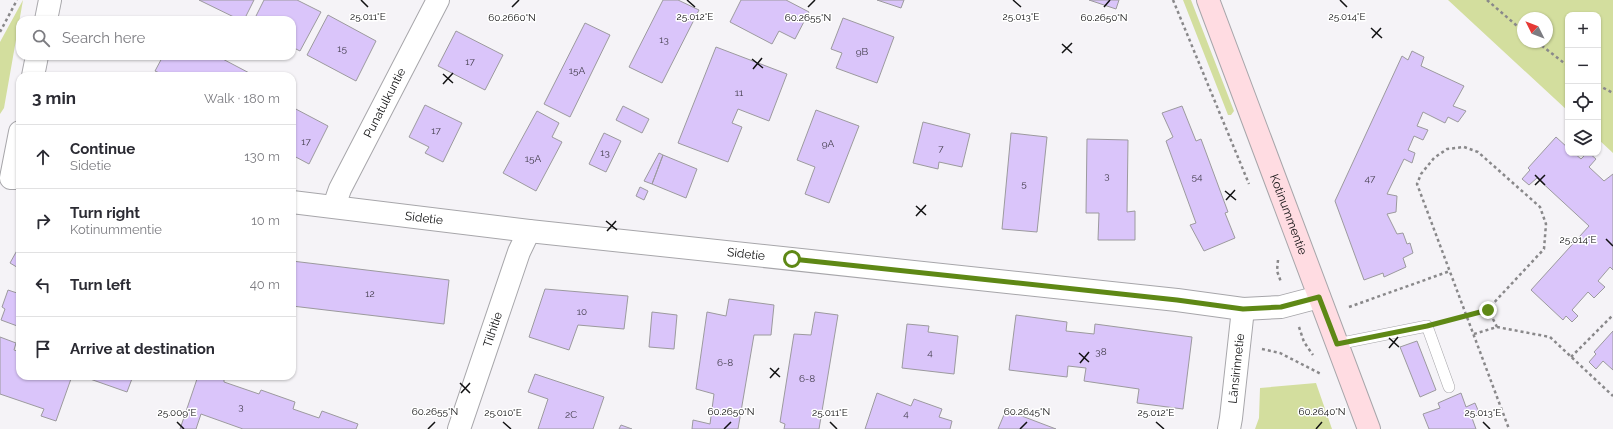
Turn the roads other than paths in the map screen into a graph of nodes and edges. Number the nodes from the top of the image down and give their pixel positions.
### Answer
1 (50, 0) edge
2 (438, 0) edge
3 (1208, 0) edge
4 (47, 16) edge
5 (37, 60) edge
6 (34, 72) edge
7 (16, 150) edge
8 (10, 177) edge
9 (296, 202) edge
10 (334, 206) junction
11 (529, 231) junction
12 (1319, 297) junction
13 (1243, 309) junction
14 (1337, 344) junction
15 (1449, 387) dead end
16 (459, 429) edge
17 (1229, 429) edge
18 (1369, 429) edge

1 - 4 street
2 - 10 street, Punatulkuntie
3 - 12 main road, Kotinummentie
5 - 6 street
7 - 8 street
9 - 10 street, Sidetie
10 - 11 street, Sidetie
11 - 13 street, Sidetie
11 - 16 street, Tilhitie
12 - 13 street, Sidetie
12 - 14 main road, Kotinummentie
13 - 17 street, Länsirinnetie
14 - 15 lane
14 - 18 main road, Kotinummentie

